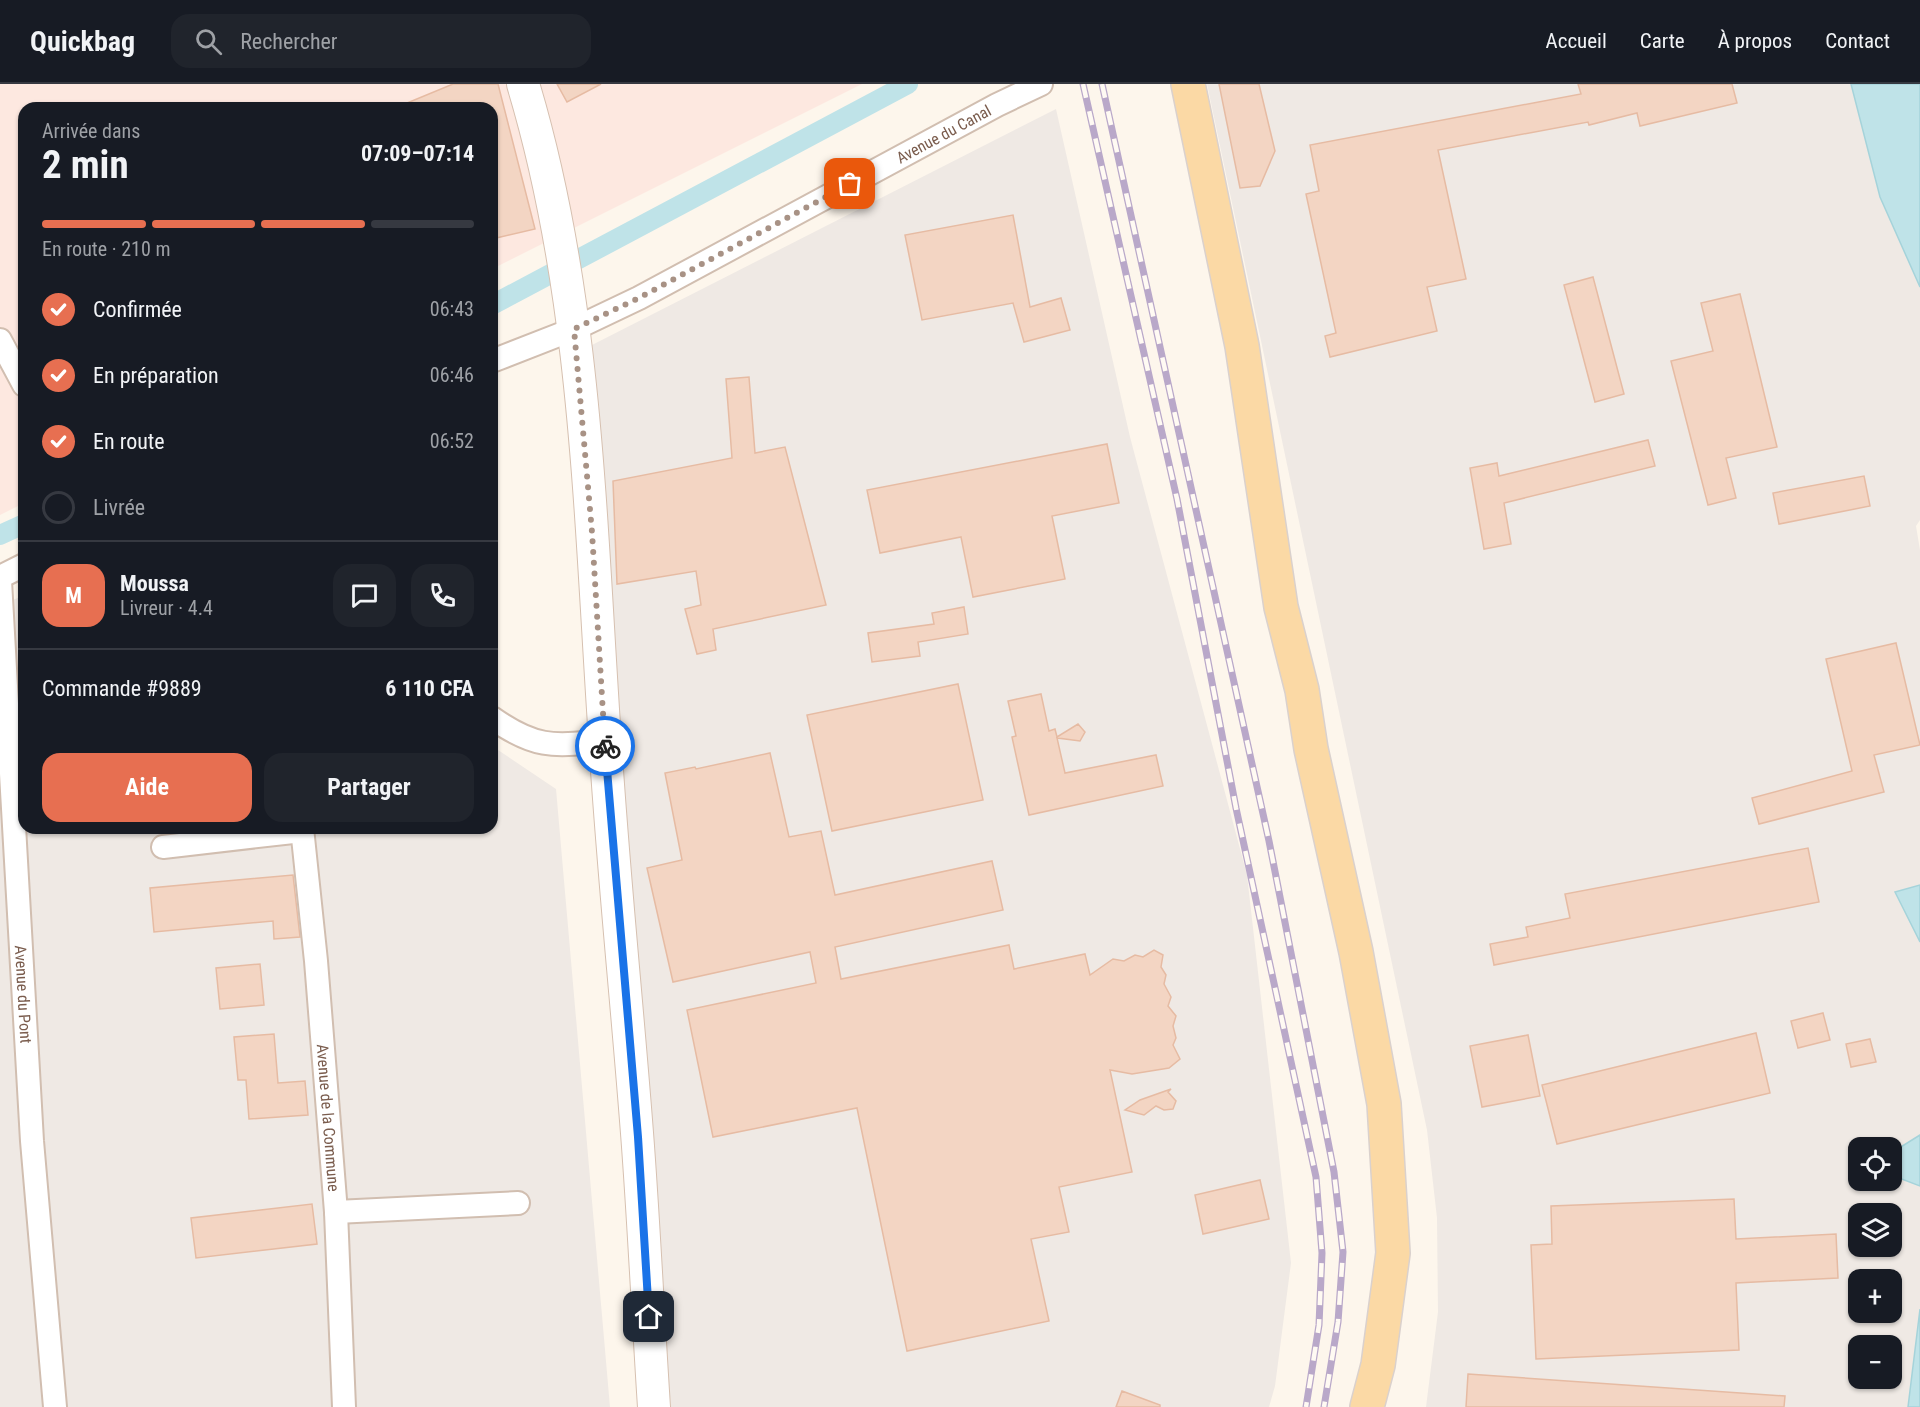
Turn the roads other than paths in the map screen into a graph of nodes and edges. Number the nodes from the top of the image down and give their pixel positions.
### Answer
1 (523, 84) edge
2 (1041, 84) edge
3 (1188, 84) edge
4 (574, 329) junction
5 (0, 340) edge
6 (498, 359) edge
7 (18, 374) edge
8 (18, 568) edge
9 (0, 579) edge
10 (498, 722) edge
11 (605, 741) junction
12 (263, 834) edge
13 (303, 834) edge
14 (163, 847) dead end
15 (518, 1203) dead end
16 (336, 1212) junction
17 (55, 1407) edge
18 (344, 1407) edge
19 (654, 1407) edge
20 (1367, 1407) edge

1 - 4 main road
2 - 4 street, Avenue du Canal
3 - 20 main road
4 - 6 street, Avenue du Canal
4 - 11 main road
5 - 7 street
8 - 9 street
9 - 17 street, Avenue du Pont
10 - 11 street
11 - 19 main road
12 - 14 street
13 - 16 street, Avenue de la Commune
15 - 16 street
16 - 18 street, Avenue de la Commune

